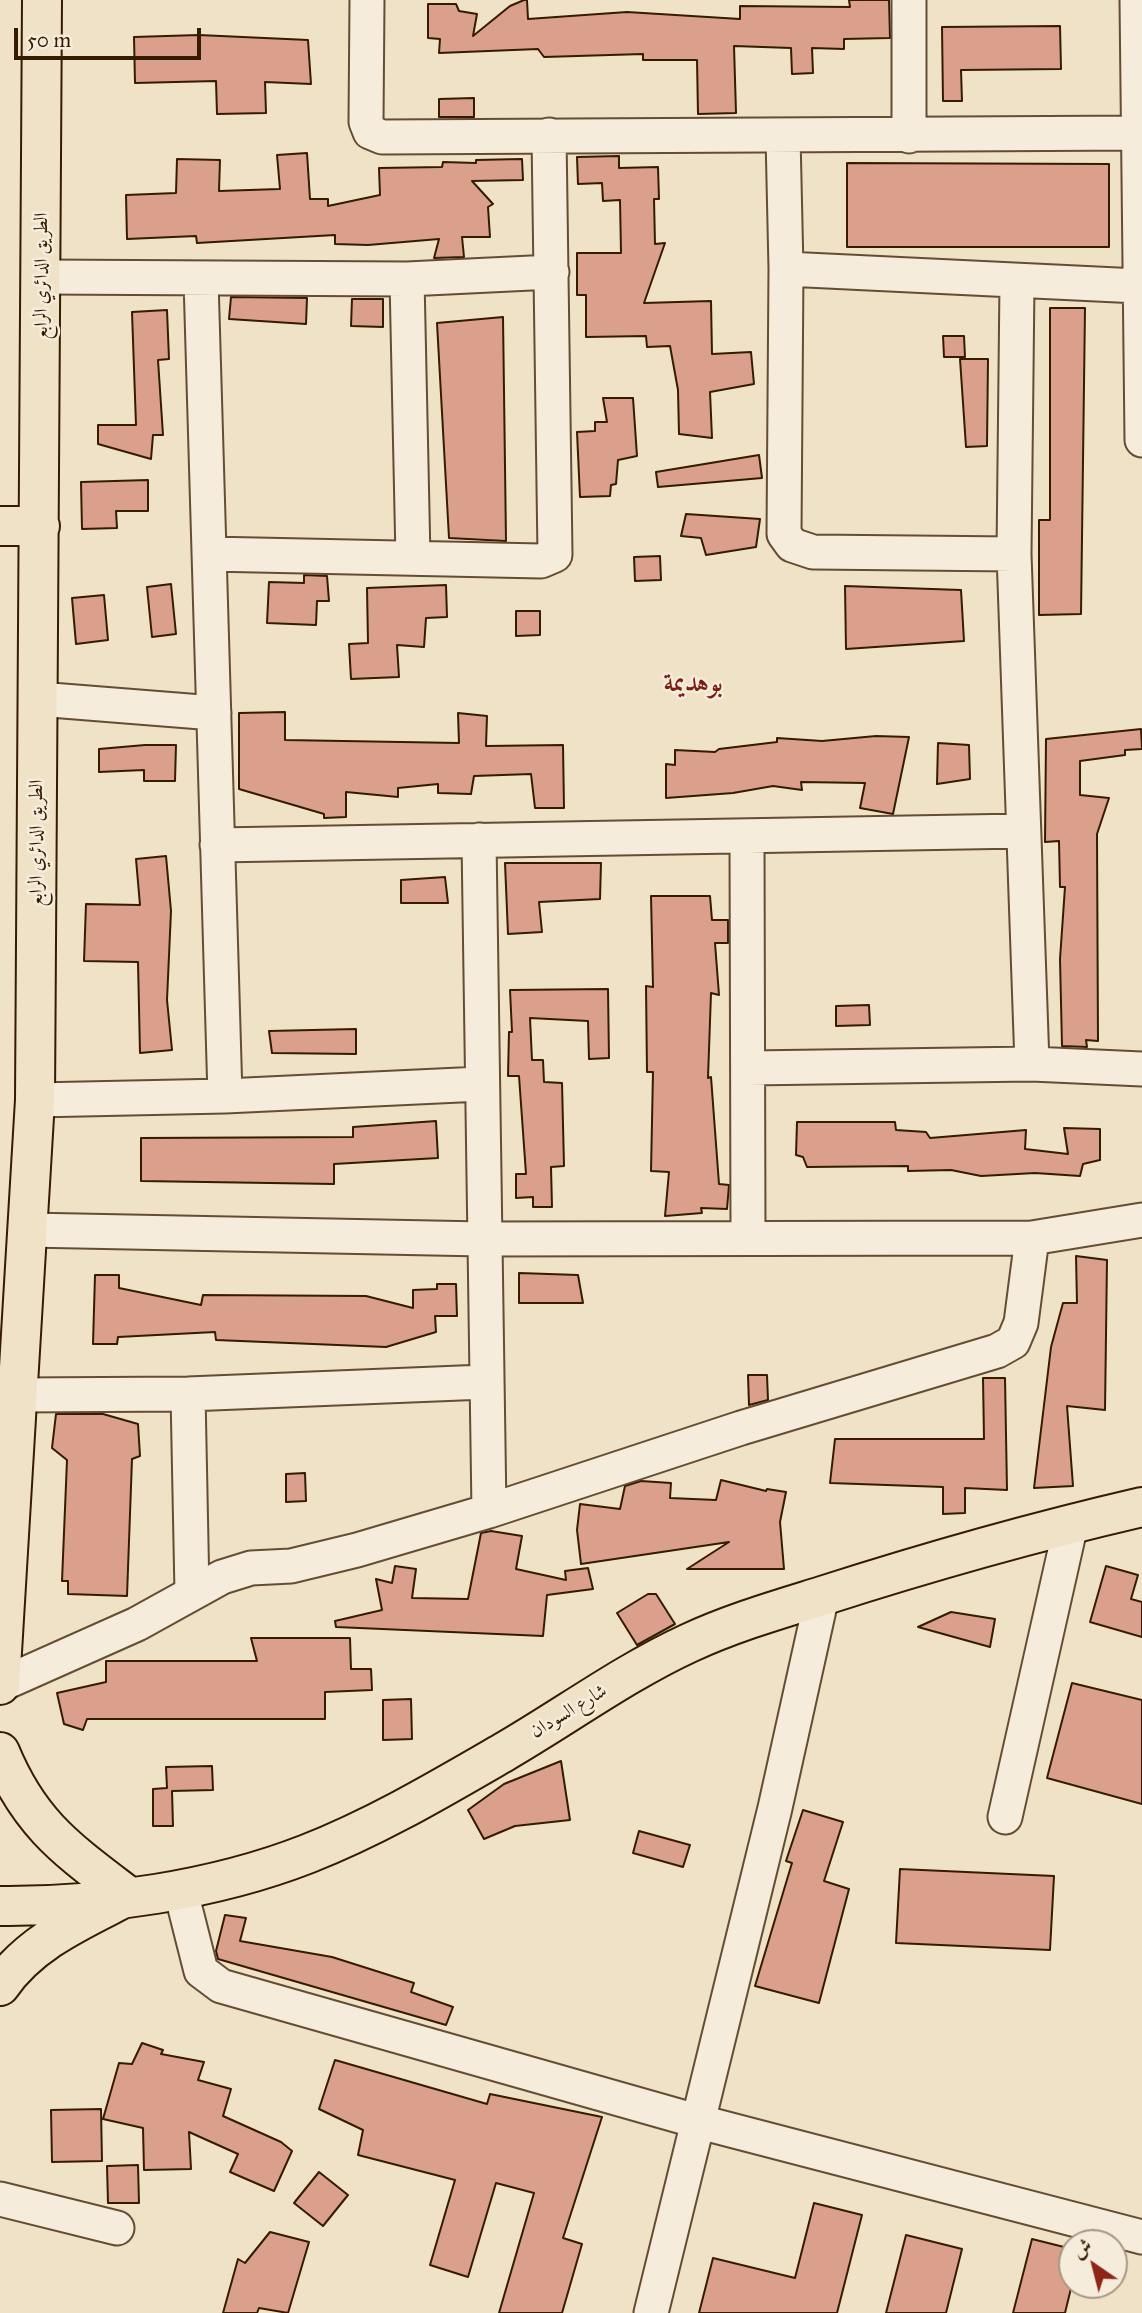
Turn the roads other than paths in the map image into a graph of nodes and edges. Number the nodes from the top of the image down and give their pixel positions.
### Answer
1 (42, 0) edge
2 (367, 0) edge
3 (909, 0) edge
4 (1137, 0) edge
5 (1141, 133) edge
6 (549, 135) junction
7 (783, 136) junction
8 (909, 136) junction
9 (786, 269) junction
10 (552, 272) junction
11 (42, 277) junction
12 (407, 279) junction
13 (201, 280) junction
14 (1017, 282) junction
15 (1138, 286) junction
16 (1142, 440) edge
17 (0, 526) edge
18 (40, 526) junction
19 (209, 554) junction
20 (1014, 554) junction
21 (413, 558) junction
22 (38, 699) junction
23 (214, 713) junction
24 (1022, 831) junction
25 (747, 838) junction
26 (479, 840) junction
27 (217, 845) junction
28 (1032, 1064) junction
29 (749, 1068) junction
30 (1142, 1069) edge
31 (481, 1084) junction
32 (225, 1096) junction
33 (35, 1100) junction
34 (1142, 1220) edge
35 (28, 1230) junction
36 (748, 1237) junction
37 (1032, 1238) junction
38 (483, 1239) junction
39 (485, 1382) junction
40 (188, 1394) junction
41 (17, 1395) junction
42 (1142, 1507) edge
43 (489, 1511) junction
44 (1071, 1524) junction
45 (192, 1593) junction
46 (822, 1596) junction
47 (0, 1685) edge
48 (0, 1752) edge
49 (1005, 1817) dead end
50 (180, 1888) junction
51 (128, 1896) junction
52 (0, 1906) edge
53 (0, 1986) edge
54 (699, 2122) junction
55 (0, 2199) edge
56 (117, 2228) dead end
57 (1142, 2237) edge
58 (651, 2313) edge

1 - 11 main road, الطريق الدائري الرابع
2 - 6 street
3 - 8 street
4 - 5 street
5 - 8 street
5 - 15 street
6 - 7 street
6 - 10 street
7 - 8 street
7 - 9 street
9 - 14 street
9 - 20 street
10 - 12 street
10 - 21 street
11 - 13 street
11 - 18 main road, الطريق الدائري الرابع
12 - 13 street
12 - 21 street
13 - 19 street
14 - 15 street
14 - 20 street
15 - 16 street
17 - 18 main road
18 - 22 main road, الطريق الدائري الرابع
19 - 21 street
19 - 23 street
20 - 24 street
22 - 23 street
22 - 33 main road, الطريق الدائري الرابع
23 - 27 street
24 - 25 street
24 - 28 street
25 - 26 street
25 - 29 street
26 - 27 street
26 - 31 street
27 - 32 street
28 - 29 street
28 - 30 street
29 - 36 street
31 - 32 street
31 - 38 street
32 - 33 street
33 - 35 main road, الطريق الدائري الرابع
34 - 37 street
35 - 38 street
35 - 41 main road, الطريق الدائري الرابع
36 - 37 street
36 - 38 street
37 - 43 street
38 - 39 street
39 - 40 street
39 - 43 street
40 - 41 street
40 - 45 street
41 - 47 main road, الطريق الدائري الرابع
42 - 44 main road, شارع السودان
43 - 45 street
44 - 46 main road, شارع السودان
44 - 49 street
45 - 47 street
46 - 50 main road, شارع السودان
46 - 54 street
48 - 51 main road
50 - 51 main road, شارع السودان
50 - 54 street
51 - 52 main road, شارع السودان
51 - 53 main road
54 - 57 street
54 - 58 street
55 - 56 street

